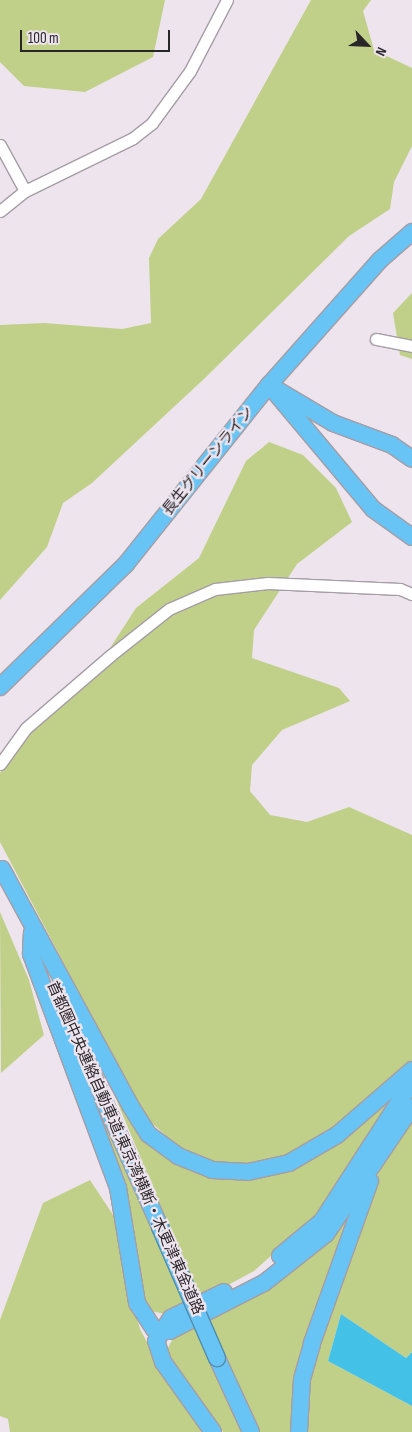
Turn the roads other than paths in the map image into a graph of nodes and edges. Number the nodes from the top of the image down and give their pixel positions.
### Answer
1 (227, 0) edge
2 (0, 145) edge
3 (24, 191) junction
4 (0, 211) edge
5 (412, 232) edge
6 (376, 339) dead end
7 (412, 346) edge
8 (269, 385) junction
9 (412, 459) edge
10 (412, 537) edge
11 (412, 594) edge
12 (0, 687) edge
13 (0, 764) edge
14 (1, 867) edge
15 (32, 932) junction
16 (412, 1070) edge
17 (412, 1082) edge
18 (412, 1107) edge
19 (380, 1155) junction
20 (161, 1330) junction
21 (213, 1432) edge
22 (251, 1432) edge
23 (299, 1432) edge

1 - 3 street
2 - 3 street
3 - 4 street
5 - 8 highway, 長生グリーンライン
6 - 7 street
8 - 9 highway
8 - 10 highway
8 - 12 highway, 長生グリーンライン
11 - 13 street
14 - 15 highway, 首都圏中央連絡自動車道;東京湾横断・木更津東金道路
14 - 16 highway
15 - 20 highway
15 - 22 highway, 首都圏中央連絡自動車道;東京湾横断・木更津東金道路, bridge
17 - 20 highway
18 - 19 highway
19 - 20 highway
19 - 23 highway
20 - 21 highway

